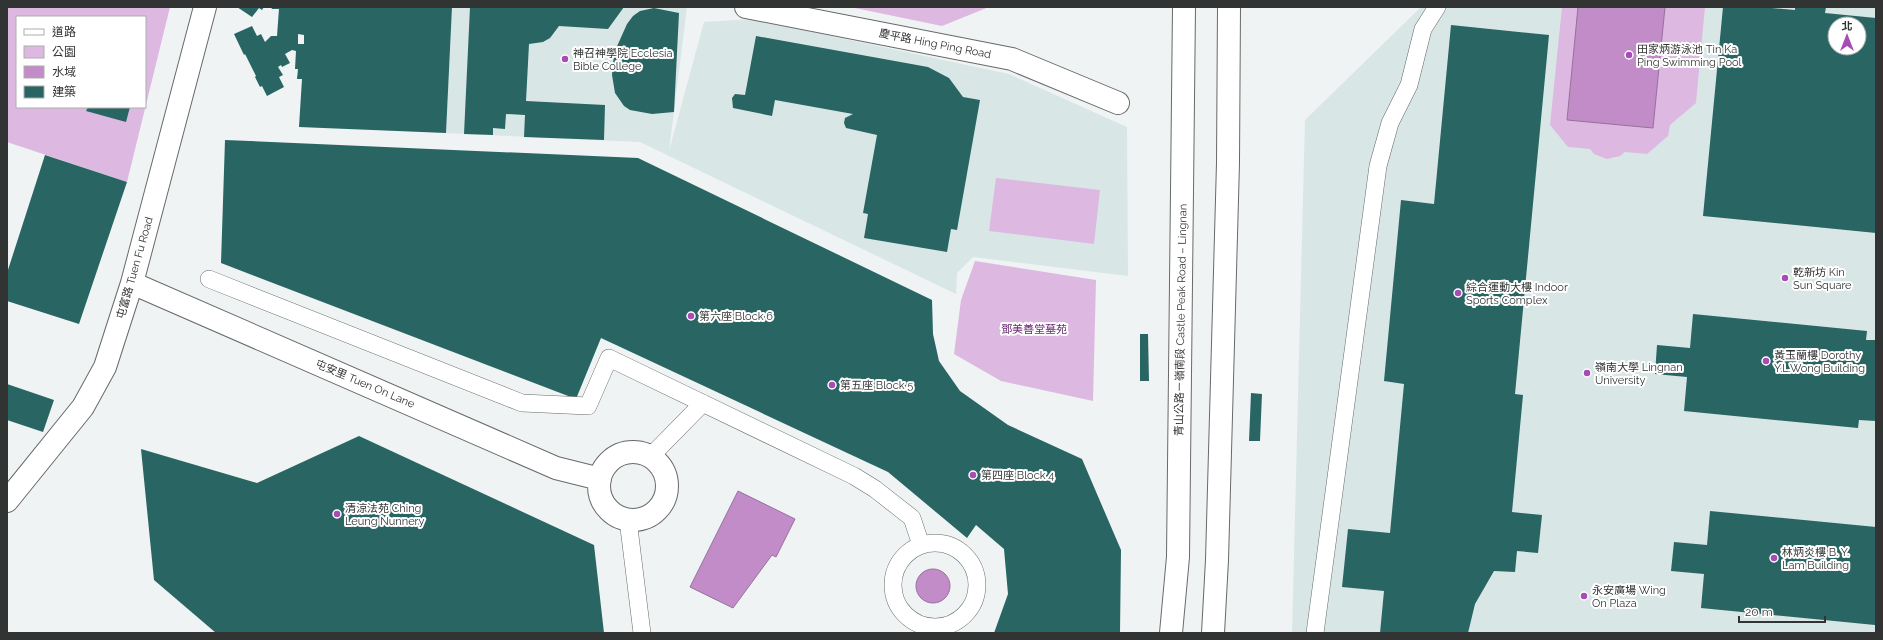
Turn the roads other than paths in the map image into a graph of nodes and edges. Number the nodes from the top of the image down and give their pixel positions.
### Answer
1 (205, 7) edge
2 (746, 7) edge
3 (1184, 7) edge
4 (1229, 7) edge
5 (1437, 7) edge
6 (1118, 103) dead end
7 (209, 279) dead end
8 (132, 283) junction
9 (703, 403) junction
10 (650, 457) junction
11 (600, 479) junction
12 (7, 501) edge
13 (628, 520) junction
14 (921, 545) junction
15 (951, 629) edge
16 (642, 633) edge
17 (1171, 633) edge
18 (1213, 633) edge
19 (1315, 633) edge

1 - 8 street, 屯富路 Tuen Fu Road
2 - 6 street, 慶平路 Hing Ping Road
3 - 17 street, 青山公路－嶺南段 Castle Peak Road – Lingnan
4 - 18 street
5 - 19 lane
7 - 9 lane
8 - 11 street, 屯安里 Tuen On Lane
8 - 12 street, 屯富路 Tuen Fu Road
9 - 10 lane
9 - 14 lane
10 - 11 street
10 - 13 street
11 - 13 street
13 - 16 lane
14 - 15 lane
14 - 15 lane

